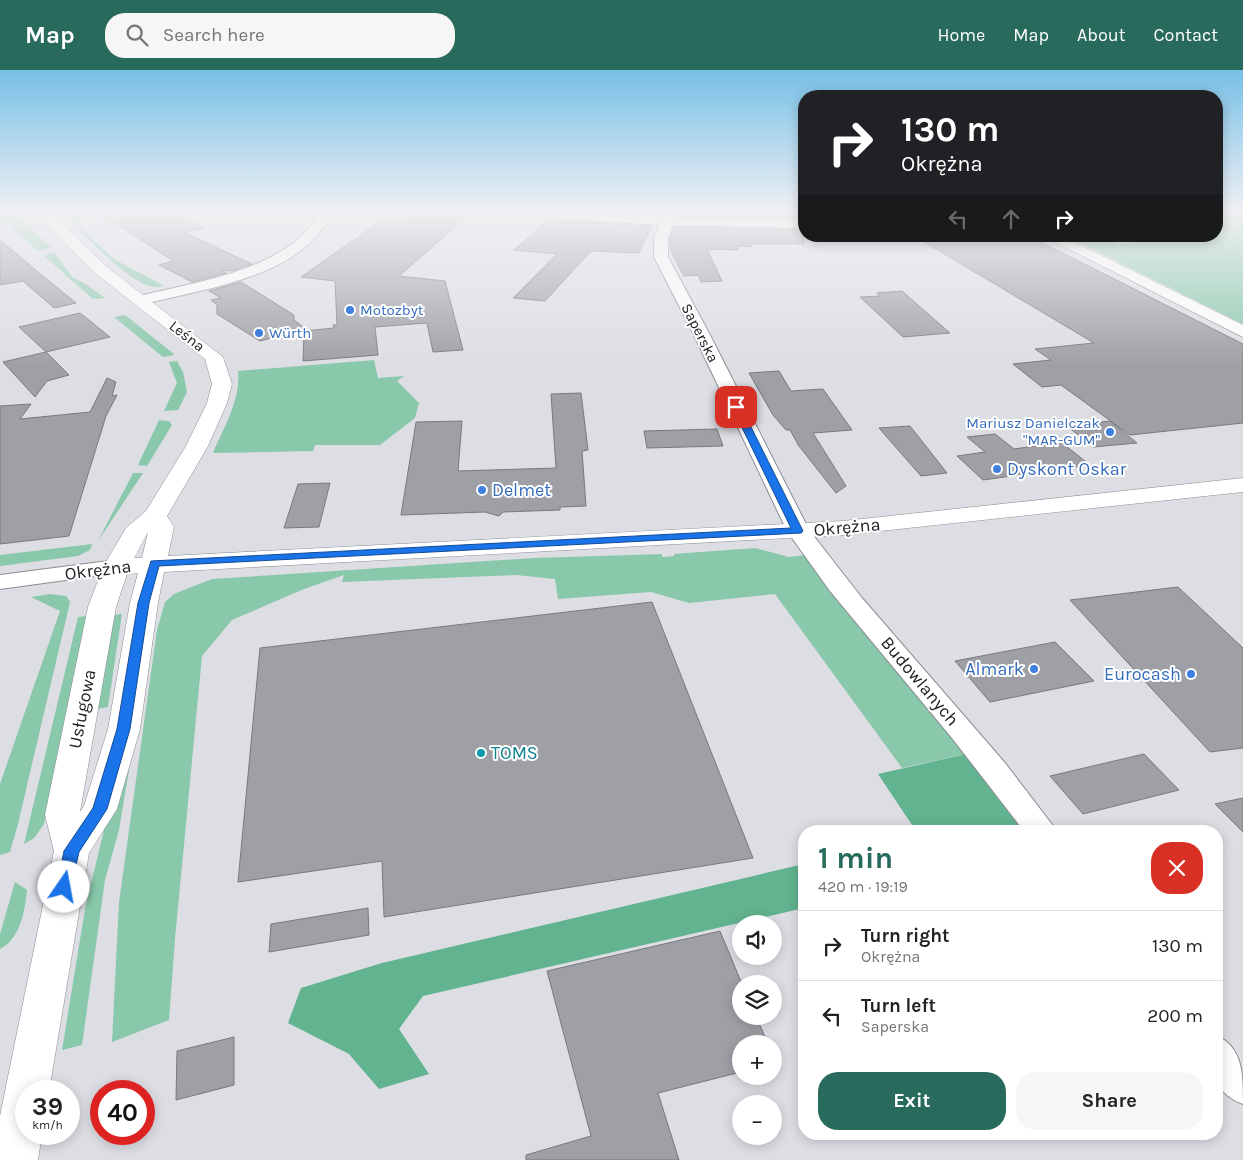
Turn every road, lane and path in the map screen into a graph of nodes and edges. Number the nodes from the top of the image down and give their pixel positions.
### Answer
1 (95, 264) edge
2 (262, 264) edge
3 (665, 264) edge
4 (1106, 264) edge
5 (140, 300) junction
6 (1243, 332) edge
7 (1243, 485) edge
8 (155, 516) junction
9 (798, 531) junction
10 (155, 563) junction
11 (116, 567) junction
12 (0, 582) edge
13 (1036, 825) edge
14 (72, 851) junction
15 (1223, 1061) edge
16 (28, 1080) edge
17 (1243, 1086) edge
18 (17, 1145) edge
19 (15, 1160) edge

1 - 5 street, Leśna
2 - 5 street
3 - 9 street, Saperska
4 - 6 street
5 - 8 street, Leśna
7 - 9 street, Okrężna
8 - 10 street
8 - 11 street, Leśna
9 - 10 street, Okrężna
9 - 13 street, Budowlanych
10 - 11 street, Okrężna
10 - 14 street, Usługowa
11 - 12 street, Okrężna
11 - 14 street, Usługowa
14 - 16 street, Usługowa
15 - 17 street
18 - 19 street, Usługowa

